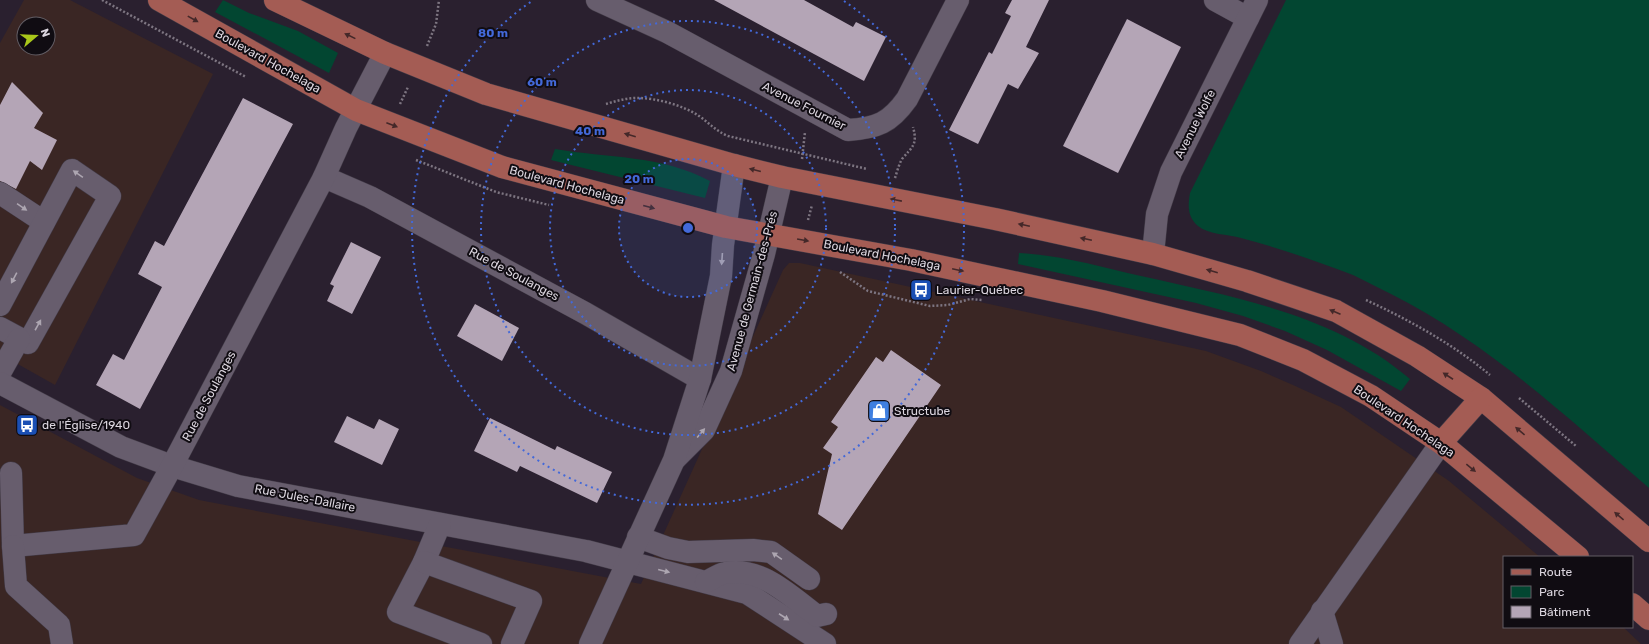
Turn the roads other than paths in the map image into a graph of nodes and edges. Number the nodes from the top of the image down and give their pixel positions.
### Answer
1 (159, 0) edge
2 (275, 0) edge
3 (598, 0) edge
4 (958, 0) edge
5 (1215, 0) edge
6 (1253, 9) edge
7 (385, 53) junction
8 (356, 110) junction
9 (734, 165) junction
10 (324, 177) junction
11 (800, 180) junction
12 (0, 193) edge
13 (44, 222) junction
14 (726, 227) junction
15 (769, 235) junction
16 (1153, 254) junction
17 (0, 305) edge
18 (0, 328) edge
19 (19, 339) junction
20 (0, 373) edge
21 (700, 379) junction
22 (0, 383) edge
23 (1481, 398) junction
24 (1441, 443) junction
25 (674, 460) junction
26 (172, 466) junction
27 (11, 473) dead end
28 (440, 524) junction
29 (638, 537) junction
30 (1649, 541) edge
31 (13, 546) junction
32 (1577, 556) edge
33 (424, 562) junction
34 (626, 562) junction
35 (809, 579) dead end
36 (706, 582) junction
37 (1633, 605) edge
38 (1322, 611) junction
39 (826, 614) dead end
40 (1649, 619) edge
41 (62, 644) edge
42 (481, 644) edge
43 (512, 644) edge
44 (590, 644) edge
45 (825, 644) edge
46 (1300, 644) edge
47 (1332, 644) edge

1 -> 8 main road, Boulevard Hochelaga
7 -> 2 main road
3 - 4 street, Avenue Fournier
5 - 6 street
6 - 16 street, Avenue Wolfe
7 - 8 street, Rue de Soulanges
9 -> 7 main road
8 - 10 street, Rue de Soulanges
8 -> 14 main road, Boulevard Hochelaga
11 -> 9 main road
9 - 14 street, Avenue de Germain-des-Prés
10 - 21 street, Rue de Soulanges
10 - 26 street, Rue de Soulanges
11 - 15 street, Avenue de Germain-des-Prés
16 -> 11 main road
12 -> 13 street
13 -> 17 street
19 -> 13 street
14 - 15 main road, Boulevard Hochelaga
14 -> 21 street, Avenue de Germain-des-Prés
15 -> 24 main road, Boulevard Hochelaga
25 -> 15 street, Avenue de Germain-des-Prés
23 -> 16 main road
18 - 19 street
19 - 20 street
21 - 25 street, Avenue de Germain-des-Prés
22 - 26 street, Rue Jules-Dallaire
23 - 24 main road
30 -> 23 main road
24 -> 32 main road, Boulevard Hochelaga
24 - 38 street
25 - 29 street, Avenue de Germain-des-Prés
26 - 28 street, Rue Jules-Dallaire
26 - 31 street, Rue de Soulanges
27 - 31 street
28 - 33 street
28 - 34 street, Rue Jules-Dallaire
29 - 34 street, Avenue de Germain-des-Prés
35 -> 29 street
31 - 41 street
33 - 42 street
33 - 43 street
34 -> 36 street, Rue Jules-Dallaire
34 - 44 street, Avenue de Germain-des-Prés
36 - 39 street
36 -> 45 street, Rue Jules-Dallaire
37 - 40 main road
38 - 46 street
38 - 47 street

